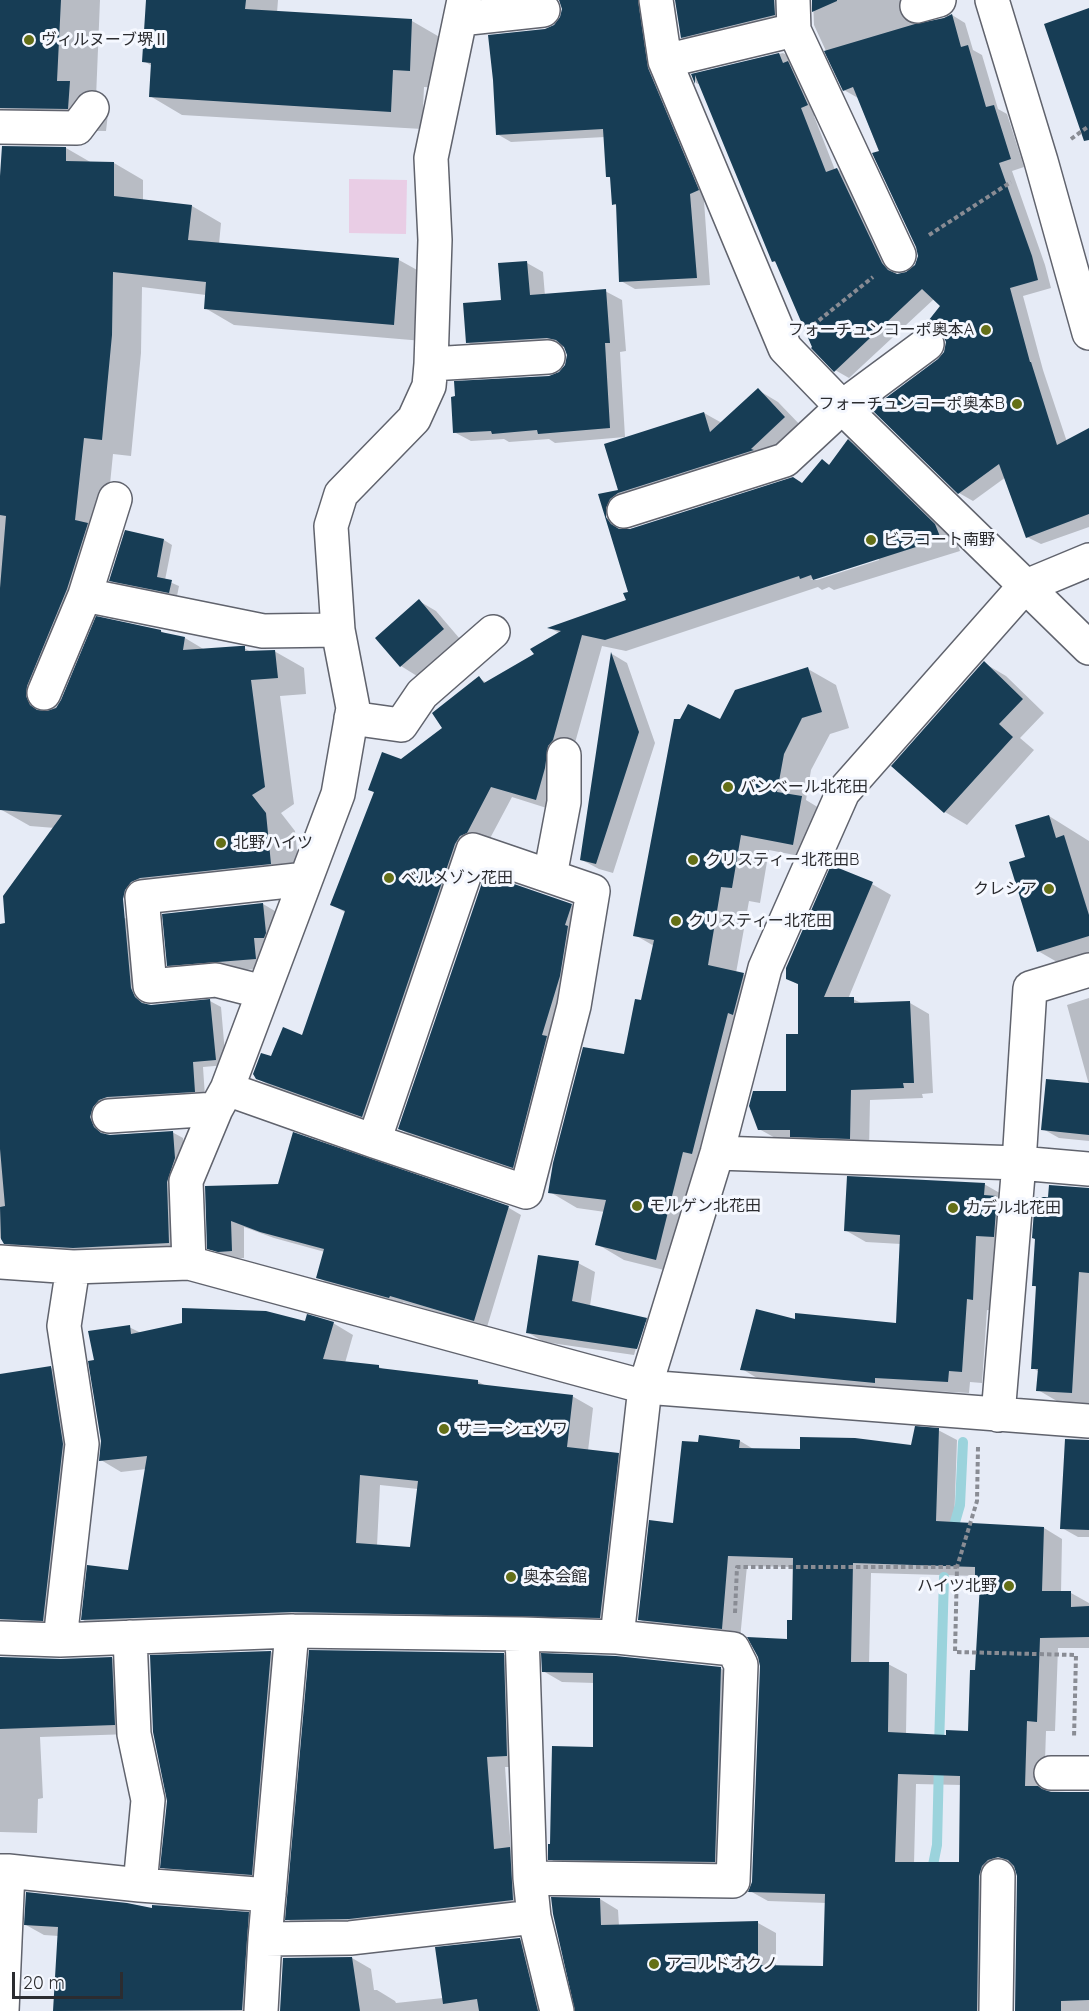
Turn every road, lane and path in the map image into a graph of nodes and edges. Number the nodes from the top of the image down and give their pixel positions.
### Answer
1 (656, 0) edge
2 (992, 0) edge
3 (462, 10) edge
4 (543, 10) dead end
5 (793, 15) edge
6 (665, 61) junction
7 (92, 108) dead end
8 (1089, 126) edge
9 (0, 127) edge
10 (1041, 161) junction
11 (898, 255) junction
12 (1089, 333) edge
13 (927, 344) dead end
14 (785, 348) junction
15 (548, 357) dead end
16 (431, 364) junction
17 (842, 407) junction
18 (115, 500) dead end
19 (624, 512) dead end
20 (1089, 560) edge
21 (1024, 587) junction
22 (85, 595) junction
23 (338, 630) junction
24 (493, 632) dead end
25 (1089, 648) edge
26 (44, 693) dead end
27 (351, 718) junction
28 (564, 755) dead end
29 (550, 876) junction
30 (306, 879) junction
31 (1089, 970) edge
32 (263, 992) junction
33 (221, 1100) junction
34 (109, 1116) dead end
35 (374, 1141) junction
36 (717, 1153) junction
37 (1019, 1163) junction
38 (1089, 1169) edge
39 (0, 1262) edge
40 (189, 1263) junction
41 (73, 1267) junction
42 (645, 1387) junction
43 (988, 1414) junction
44 (1089, 1421) edge
45 (957, 1568) junction
46 (292, 1631) junction
47 (522, 1634) junction
48 (130, 1637) junction
49 (617, 1637) junction
50 (0, 1638) edge
51 (60, 1640) junction
52 (733, 1649) junction
53 (1071, 1773) edge
54 (4, 1871) edge
55 (998, 1876) dead end
56 (530, 1878) junction
57 (140, 1885) junction
58 (269, 1895) junction
59 (534, 1917) junction
60 (265, 1939) junction
61 (2, 2011) edge
62 (261, 2011) edge
63 (557, 2011) edge
64 (996, 2011) edge

1 - 6 street
2 - 10 street
3 - 4 street
3 - 16 street
5 - 6 street
5 - 11 street
6 - 14 street
7 - 9 street
8 - 10 path
10 - 11 path
10 - 12 street
11 - 14 path
13 - 17 street
14 - 17 street
15 - 16 street
16 - 23 street
17 - 19 street
17 - 21 street
18 - 22 street
20 - 21 street
21 - 25 street
21 - 36 street
22 - 23 street
22 - 26 street
23 - 27 street
24 - 27 street
27 - 30 street
28 - 29 street
29 - 35 street
29 - 35 street
30 - 32 street
30 - 32 street
31 - 37 street
32 - 33 street
33 - 34 street
33 - 35 street
33 - 40 street
36 - 37 street
36 - 42 street
37 - 38 street
37 - 43 street
39 - 41 street
40 - 41 street
40 - 42 street
41 - 51 street
42 - 43 street
42 - 49 street
43 - 44 street
43 - 45 path
45 - 52 path
45 - 53 path
46 - 47 street
46 - 48 street
46 - 58 street
47 - 49 street
47 - 56 street
48 - 51 street
48 - 57 street
49 - 52 street
50 - 51 street
52 - 56 street
54 - 57 street
54 - 61 street
55 - 64 street
56 - 59 street
57 - 58 street
58 - 60 street
59 - 60 street
59 - 63 street
60 - 62 street

